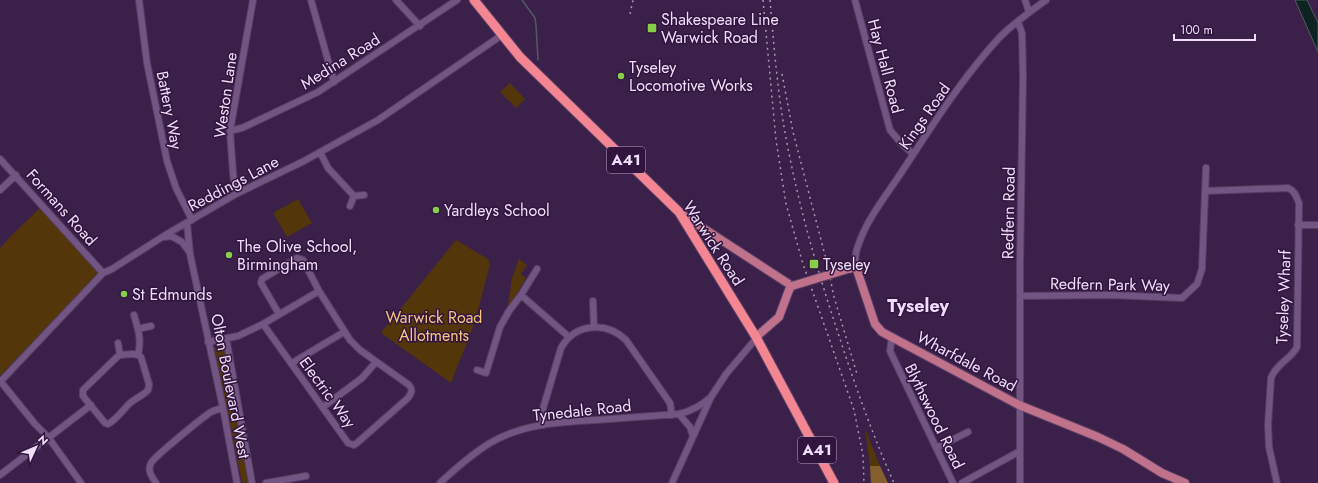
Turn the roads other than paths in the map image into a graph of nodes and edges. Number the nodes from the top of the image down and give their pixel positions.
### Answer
1 (139, 0) edge
2 (253, 0) edge
3 (311, 0) edge
4 (396, 0) edge
5 (457, 0) edge
6 (474, 0) edge
7 (855, 0) edge
8 (1025, 0) edge
9 (1046, 0) edge
10 (1029, 12) junction
11 (1018, 22) junction
12 (420, 26) junction
13 (502, 35) junction
14 (334, 82) junction
15 (230, 131) junction
16 (320, 152) junction
17 (913, 154) junction
18 (0, 159) edge
19 (1206, 168) dead end
20 (16, 175) junction
21 (0, 190) edge
22 (1205, 191) junction
23 (236, 194) junction
24 (364, 195) dead end
25 (354, 196) junction
26 (350, 206) dead end
27 (679, 212) junction
28 (189, 221) junction
29 (1298, 225) junction
30 (1318, 225) edge
31 (692, 233) junction
32 (710, 233) junction
33 (163, 237) junction
34 (190, 254) junction
35 (852, 268) junction
36 (537, 269) dead end
37 (104, 272) junction
38 (792, 286) junction
39 (319, 292) junction
40 (521, 295) junction
41 (1020, 296) junction
42 (593, 301) dead end
43 (279, 314) junction
44 (134, 315) dead end
45 (263, 324) junction
46 (151, 326) dead end
47 (594, 327) junction
48 (138, 329) junction
49 (344, 332) junction
50 (569, 337) junction
51 (756, 337) junction
52 (892, 337) junction
53 (208, 342) junction
54 (118, 344) dead end
55 (226, 344) dead end
56 (138, 354) junction
57 (120, 355) junction
58 (376, 362) junction
59 (292, 363) junction
60 (477, 370) dead end
61 (0, 382) edge
62 (711, 396) junction
63 (91, 405) junction
64 (1019, 405) junction
65 (323, 407) junction
66 (223, 408) junction
67 (675, 414) junction
68 (543, 425) junction
69 (968, 432) dead end
70 (693, 436) junction
71 (48, 438) junction
72 (936, 448) junction
73 (1020, 451) junction
74 (0, 475) edge
75 (306, 476) dead end
76 (81, 483) edge
77 (156, 483) edge
78 (237, 483) edge
79 (252, 483) edge
80 (266, 483) edge
81 (440, 483) edge
82 (672, 483) edge
83 (834, 483) edge
84 (953, 483) edge
85 (962, 483) edge
86 (1020, 483) edge
87 (1185, 483) edge
88 (1277, 483) edge

1 - 28 street, Battery Way
2 - 15 street, Weston Lane
3 - 14 street
4 - 12 street
5 - 12 street, Medina Road
6 - 13 highway, Warwick Road / A41
7 - 17 street, Hay Hall Road
8 - 10 street
9 - 10 street, Kings Road
10 - 11 street, Kings Road
11 - 17 street, Kings Road
11 - 41 street, Redfern Road
12 - 14 street, Medina Road
13 - 16 street, Reddings Lane
13 - 27 highway, Warwick Road / A41
14 - 15 street, Medina Road
15 - 23 street, Weston Lane
16 - 23 street, Reddings Lane
16 - 25 street
17 - 35 street, Kings Road
18 - 20 street, Formans Road
19 - 22 street, Redfern Park Way
20 - 21 street
20 - 37 street, Formans Road
22 - 29 street, Tyseley Wharf
22 - 41 street, Redfern Park Way
23 - 28 street, Reddings Lane
24 - 25 street
25 - 26 street
27 - 31 highway, Warwick Road / A41
27 - 32 main road
28 - 33 street, Reddings Lane
28 - 34 street, Olton Boulevard West
29 - 30 street
29 - 88 street, Tyseley Wharf
31 - 32 main road
31 - 51 highway, Warwick Road / A41
32 - 38 main road
33 - 34 street
33 - 37 street, Reddings Lane
34 - 53 street, Olton Boulevard West
35 - 38 main road, bridge
35 - 52 main road, Wharfdale Road
36 - 40 street
37 - 61 street, Reddings Lane
38 - 51 main road
39 - 43 street
39 - 43 street
39 - 49 street
40 - 50 street
40 - 60 street
41 - 64 street, Redfern Road
42 - 47 street
43 - 45 street
44 - 48 street
45 - 53 street
45 - 59 street, Electric Way
46 - 48 street
47 - 50 street
47 - 67 street
48 - 56 street
49 - 58 street
49 - 59 street
50 - 68 street
51 - 62 street
51 - 83 highway, Warwick Road / A41
52 - 64 main road, Wharfdale Road
52 - 72 street, Blythswood Road
53 - 66 street, Olton Boulevard West
54 - 57 street
55 - 79 street
56 - 57 street
56 - 63 street
57 - 63 street
58 - 65 street
58 - 65 street, Electric Way
59 - 65 street, Electric Way
61 - 71 street
62 - 67 street, Tynedale Road
62 - 70 street
63 - 71 street
64 - 73 street, Redfern Road
64 - 87 main road, Wharfdale Road
66 - 77 street
66 - 78 street, Olton Boulevard West
67 - 68 street, Tynedale Road
67 - 70 street
68 - 81 street, Tynedale Road
69 - 72 street
70 - 82 street
71 - 74 street
71 - 76 street
72 - 84 street, Blythswood Road
73 - 85 street, Blythswood Road
73 - 86 street, Redfern Road
75 - 80 street

